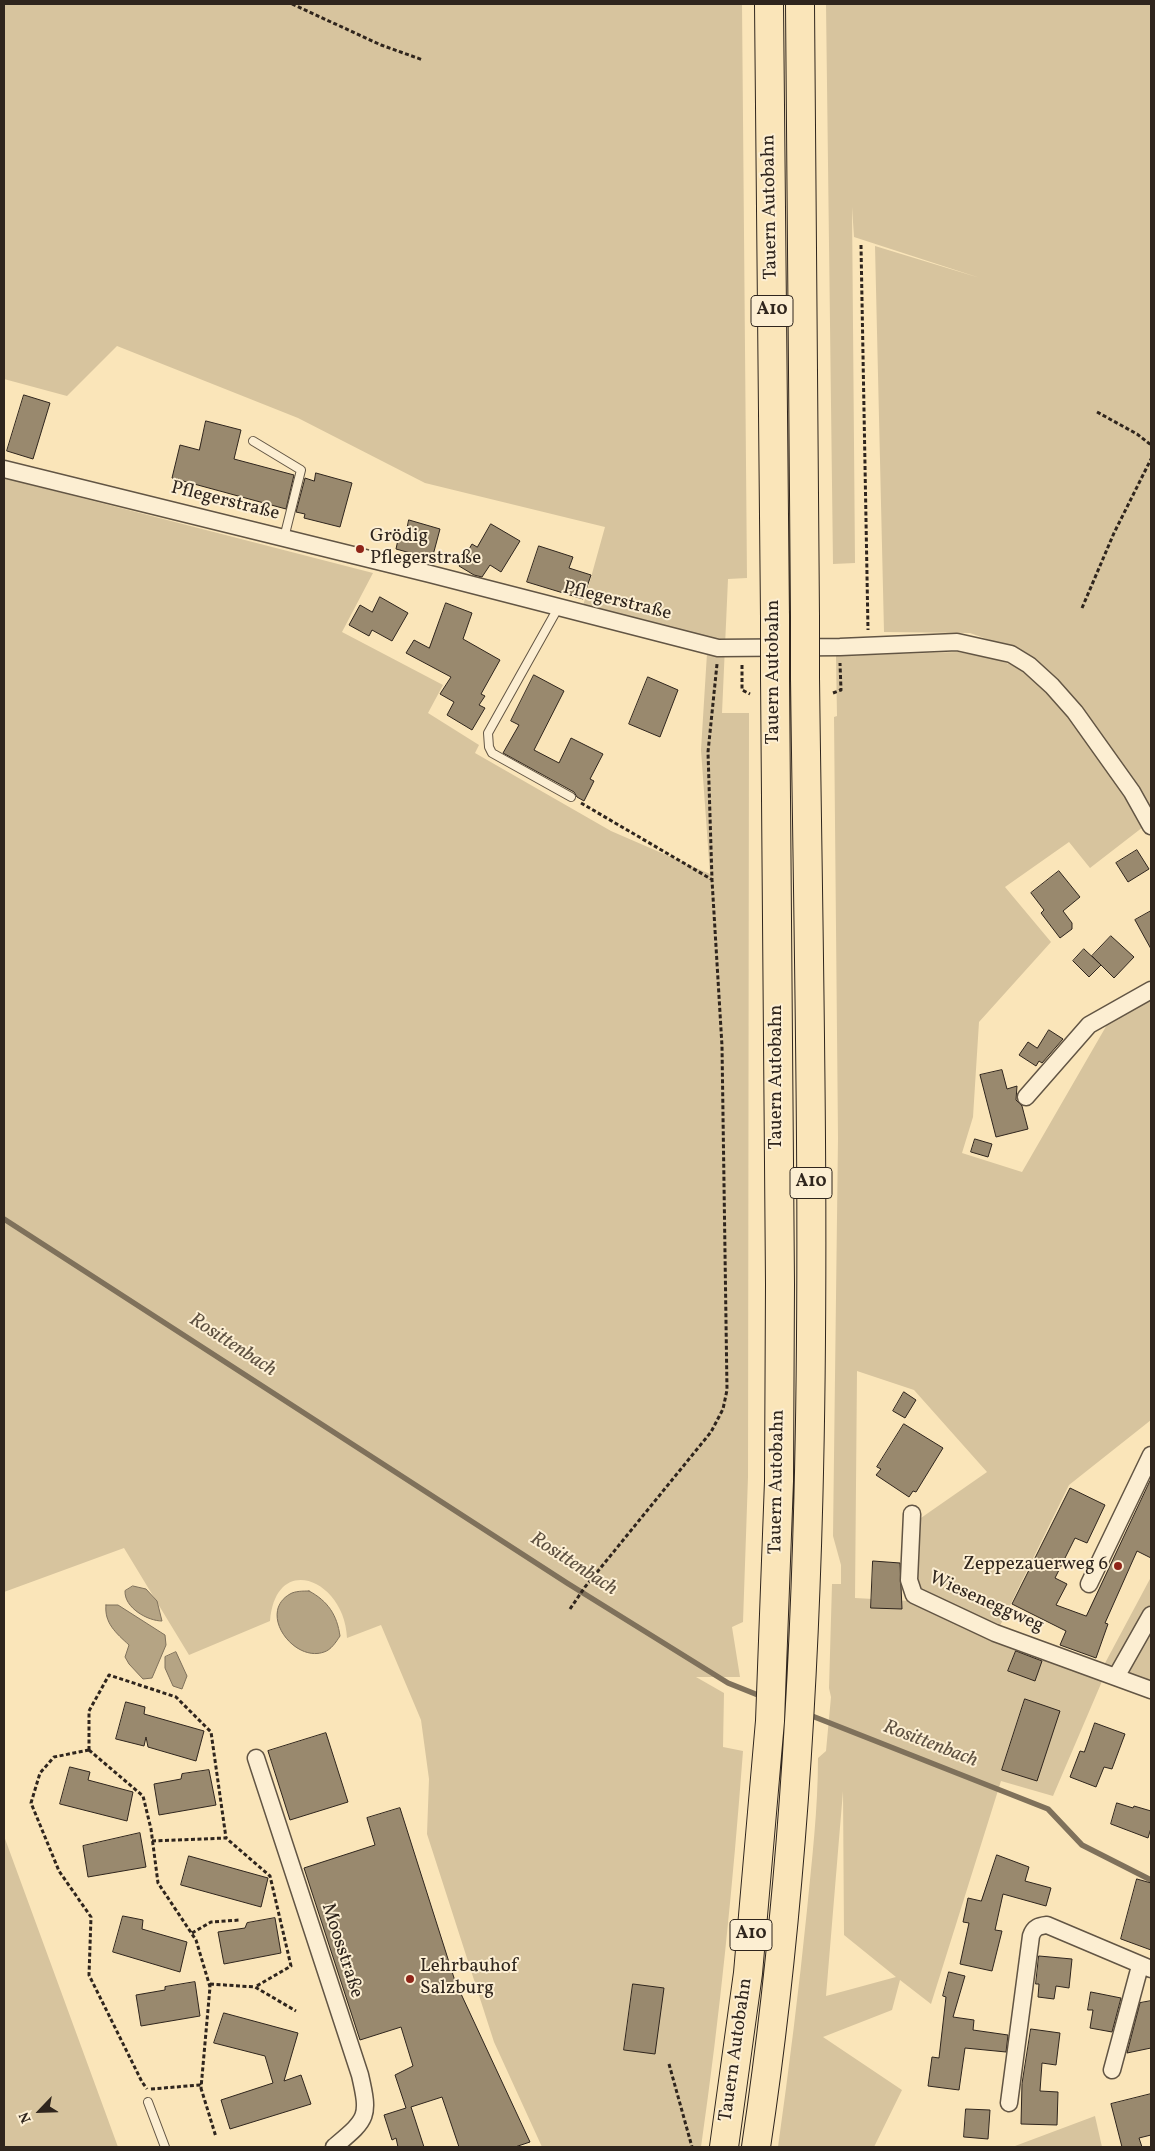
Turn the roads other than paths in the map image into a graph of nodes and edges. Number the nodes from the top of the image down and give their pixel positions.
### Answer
1 (769, 4) edge
2 (800, 4) edge
3 (252, 441) dead end
4 (4, 469) edge
5 (284, 538) junction
6 (558, 608) junction
7 (571, 797) road end
8 (1151, 826) edge
9 (1151, 990) edge
10 (1026, 1097) dead end
11 (1151, 1455) edge
12 (912, 1514) dead end
13 (1089, 1584) dead end
14 (1151, 1615) edge
15 (1116, 1677) junction
16 (1151, 1690) edge
17 (256, 1758) dead end
18 (1146, 1967) edge
19 (1112, 2070) dead end
20 (148, 2102) dead end
21 (1009, 2103) dead end
22 (165, 2147) edge
23 (334, 2147) edge
24 (724, 2147) edge
25 (756, 2147) edge

1 - 24 highway, Tauern Autobahn / A10, bridge
2 - 25 highway, Tauern Autobahn / A10, bridge
3 - 5 lane
4 - 5 street, Pflegerstraße
5 - 6 street, Pflegerstraße
6 - 7 lane
6 - 8 street, Pflegerstraße
9 - 10 street
11 - 13 street
12 - 15 street, Wieseneggweg
14 - 15 street
15 - 16 street, Wieseneggweg
17 - 23 street, Moosstraße
18 - 19 street
18 - 21 street
20 - 22 lane

